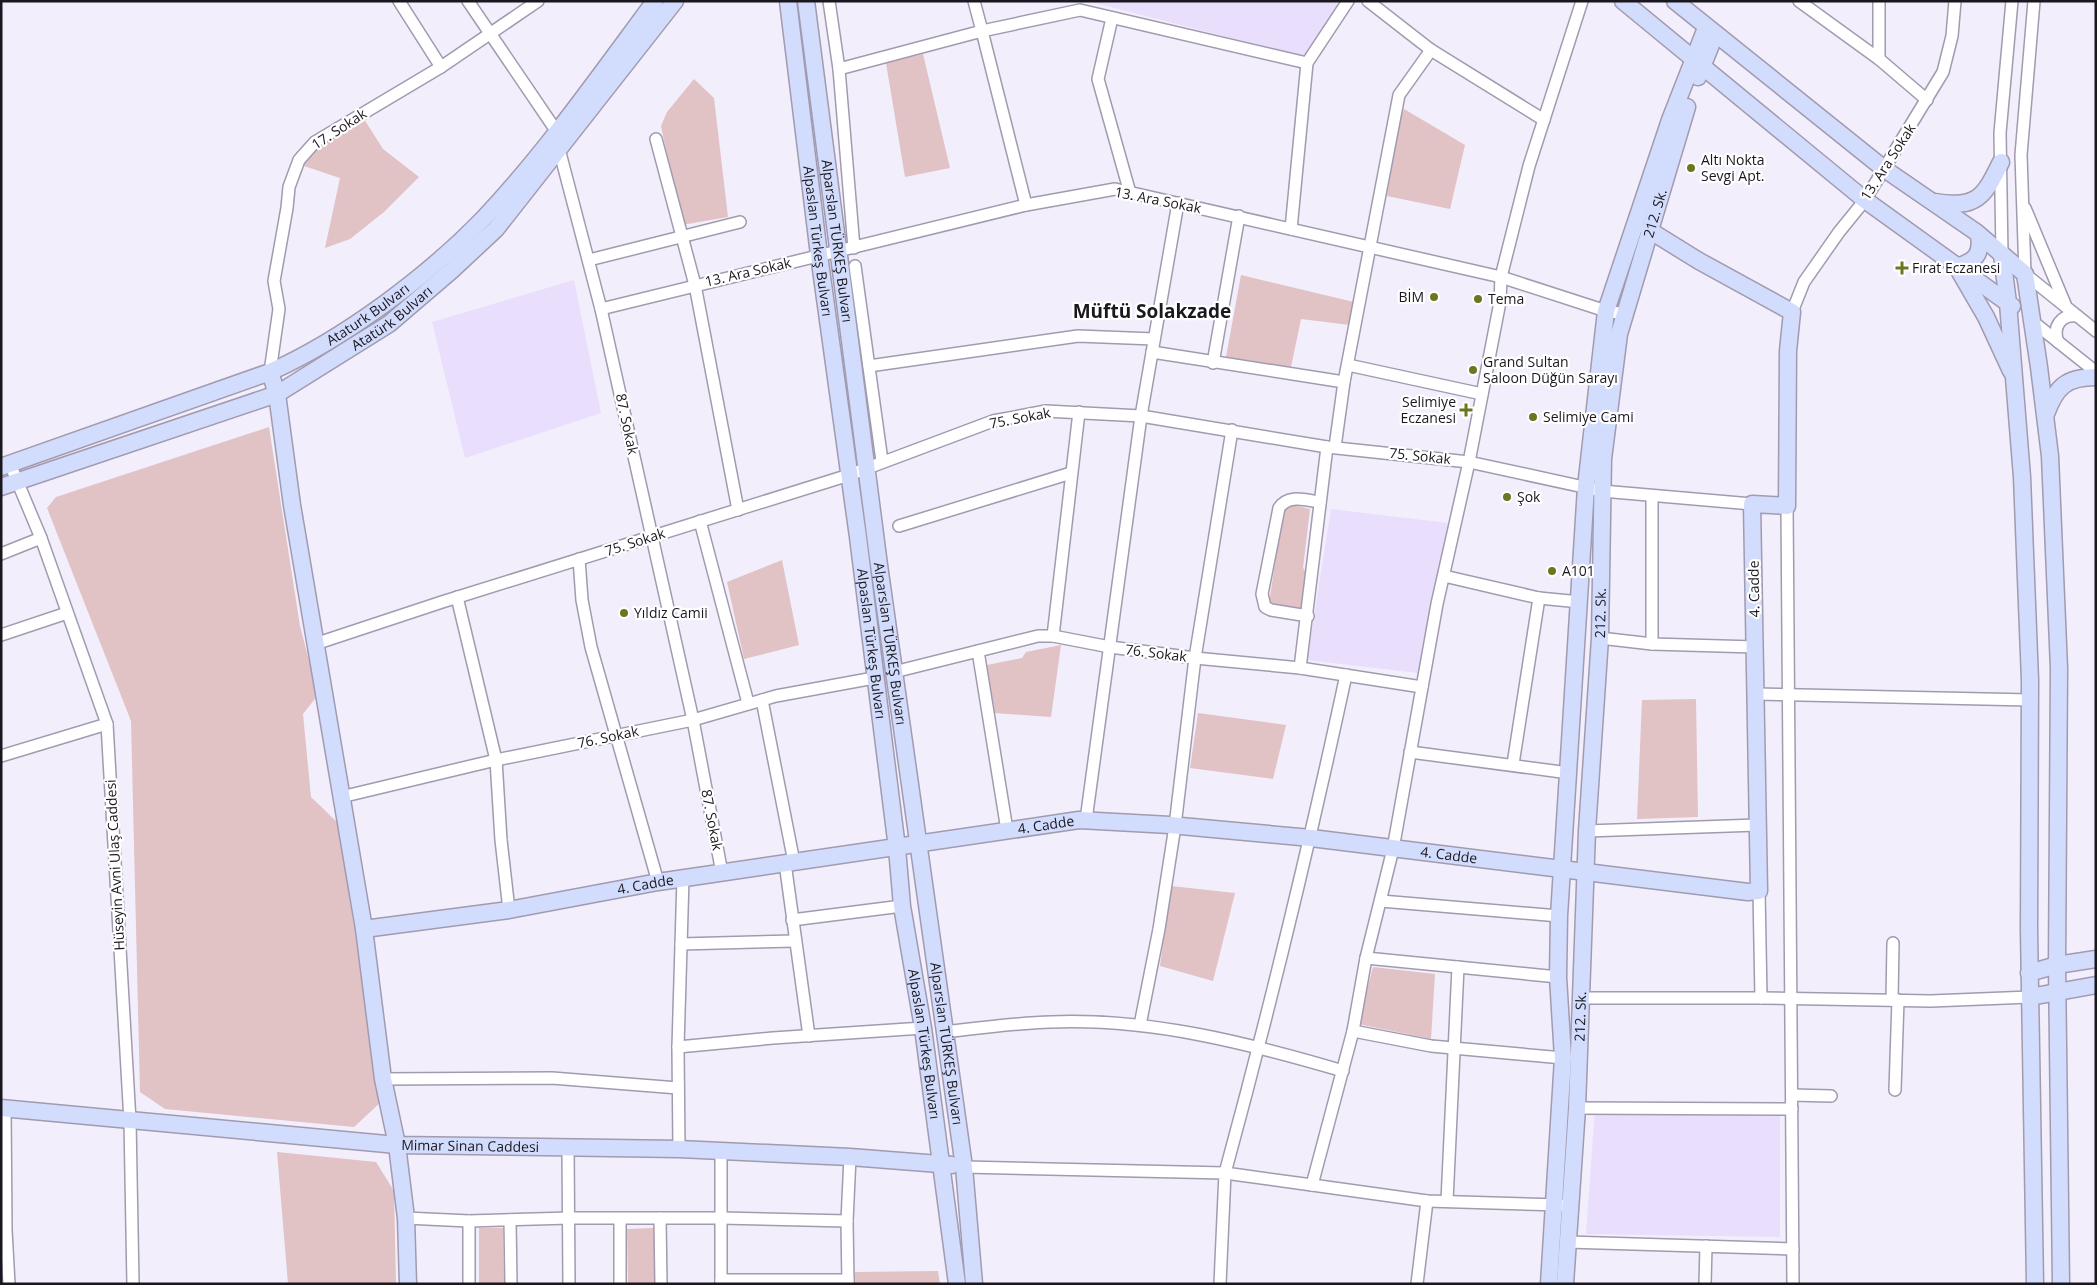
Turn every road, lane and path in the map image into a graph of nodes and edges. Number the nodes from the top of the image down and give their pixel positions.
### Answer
1 (399, 1) edge
2 (468, 1) edge
3 (538, 1) edge
4 (655, 1) edge
5 (675, 1) edge
6 (788, 1) edge
7 (806, 1) edge
8 (829, 1) edge
9 (974, 1) edge
10 (1348, 1) edge
11 (1368, 1) edge
12 (1582, 1) edge
13 (1623, 1) edge
14 (1675, 1) edge
15 (1799, 1) edge
16 (1879, 1) edge
17 (1955, 1) edge
18 (2012, 1) edge
19 (2034, 1) edge
20 (1078, 6) edge
21 (1112, 18) junction
22 (982, 31) junction
23 (1710, 31) junction
24 (491, 36) junction
25 (1430, 50) junction
26 (1879, 59) junction
27 (1307, 63) junction
28 (1698, 64) junction
29 (441, 67) junction
30 (839, 69) junction
31 (1927, 100) junction
32 (1544, 120) junction
33 (558, 132) junction
34 (656, 138) dead end
35 (560, 149) junction
36 (2001, 162) junction
37 (1883, 168) junction
38 (1130, 193) junction
39 (1864, 200) junction
40 (1932, 202) junction
41 (2023, 202) junction
42 (1178, 203) junction
43 (1026, 205) junction
44 (1239, 216) junction
45 (740, 222) dead end
46 (1291, 229) junction
47 (1649, 230) junction
48 (1979, 235) junction
49 (682, 237) junction
50 (1370, 247) junction
51 (854, 248) junction
52 (837, 252) junction
53 (818, 255) junction
54 (2002, 255) junction
55 (589, 260) junction
56 (855, 266) dead end
57 (1957, 267) junction
58 (2025, 274) junction
59 (1501, 277) junction
60 (695, 285) junction
61 (2008, 303) junction
62 (2065, 306) junction
63 (601, 309) junction
64 (1606, 311) junction
65 (1792, 312) junction
66 (1624, 314) junction
67 (2077, 316) junction
68 (2032, 321) junction
69 (2096, 331) edge
70 (1154, 339) junction
71 (2058, 342) junction
72 (1152, 352) junction
73 (1213, 363) junction
74 (1348, 365) junction
75 (869, 366) junction
76 (270, 372) junction
77 (2096, 372) edge
78 (2096, 376) edge
79 (2015, 380) junction
80 (1344, 382) junction
81 (277, 394) junction
82 (1482, 394) junction
83 (1079, 412) junction
84 (1141, 416) junction
85 (2045, 416) junction
86 (1232, 430) junction
87 (1331, 447) junction
88 (1470, 462) junction
89 (875, 464) junction
90 (5, 465) edge
91 (1071, 473) junction
92 (849, 474) junction
93 (17, 482) junction
94 (1, 487) edge
95 (1594, 489) junction
96 (1652, 496) junction
97 (1320, 502) junction
98 (1752, 504) junction
99 (1787, 506) junction
100 (738, 510) junction
101 (700, 521) junction
102 (899, 526) dead end
103 (651, 537) junction
104 (40, 538) junction
105 (1, 554) edge
106 (579, 560) junction
107 (1444, 576) junction
108 (457, 598) junction
109 (1539, 598) junction
110 (1580, 602) junction
111 (67, 613) junction
112 (1308, 616) junction
113 (1, 635) edge
114 (1053, 636) junction
115 (1600, 638) junction
116 (315, 644) junction
117 (1652, 644) junction
118 (1110, 647) junction
119 (1754, 647) junction
120 (978, 651) junction
121 (1195, 658) junction
122 (1300, 668) junction
123 (894, 672) junction
124 (1346, 675) junction
125 (874, 678) junction
126 (1422, 687) junction
127 (1755, 694) junction
128 (1788, 695) junction
129 (762, 700) junction
130 (2030, 700) junction
131 (748, 703) junction
132 (693, 720) junction
133 (107, 724) junction
134 (618, 735) junction
135 (1410, 752) junction
136 (1, 756) edge
137 (496, 760) junction
138 (1513, 764) junction
139 (1569, 772) junction
140 (341, 797) junction
141 (1086, 820) junction
142 (1757, 825) junction
143 (1175, 826) junction
144 (1006, 830) junction
145 (1587, 831) junction
146 (1311, 838) junction
147 (918, 845) junction
148 (897, 848) junction
149 (1393, 849) junction
150 (790, 862) junction
151 (1562, 868) junction
152 (1586, 872) junction
153 (722, 873) junction
154 (683, 878) junction
155 (658, 882) junction
156 (1759, 891) junction
157 (1381, 901) junction
158 (902, 906) junction
159 (509, 910) junction
160 (1559, 916) junction
161 (792, 920) junction
162 (364, 929) junction
163 (795, 941) junction
164 (1893, 943) dead end
165 (681, 944) junction
166 (1366, 958) junction
167 (2096, 959) edge
168 (2057, 965) junction
169 (1458, 967) junction
170 (2029, 973) junction
171 (1558, 976) junction
172 (2096, 985) edge
173 (2057, 993) junction
174 (2030, 997) junction
175 (1580, 998) junction
176 (1761, 998) junction
177 (1791, 998) junction
178 (1895, 1000) junction
179 (1140, 1025) junction
180 (923, 1028) junction
181 (1353, 1031) junction
182 (944, 1032) junction
183 (809, 1036) junction
184 (1260, 1046) junction
185 (678, 1047) junction
186 (1454, 1048) junction
187 (1563, 1058) junction
188 (1343, 1071) junction
189 (383, 1079) junction
190 (678, 1088) junction
191 (1894, 1090) dead end
192 (1792, 1095) junction
193 (1831, 1096) dead end
194 (3, 1108) edge
195 (1577, 1108) junction
196 (1792, 1109) junction
197 (130, 1121) junction
198 (397, 1145) junction
199 (568, 1147) junction
200 (679, 1149) junction
201 (721, 1150) junction
202 (850, 1157) junction
203 (940, 1164) junction
204 (964, 1167) junction
205 (1225, 1173) junction
206 (1312, 1185) junction
207 (1427, 1201) junction
208 (1447, 1201) junction
209 (1562, 1205) junction
210 (406, 1218) junction
211 (570, 1218) junction
212 (660, 1218) junction
213 (721, 1218) junction
214 (620, 1219) junction
215 (510, 1220) junction
216 (847, 1221) junction
217 (469, 1222) junction
218 (4, 1230) edge
219 (1568, 1242) junction
220 (1706, 1246) junction
221 (1793, 1248) junction
222 (721, 1282) edge
223 (791, 1282) edge
224 (848, 1282) edge
225 (9, 1284) edge
226 (133, 1284) edge
227 (408, 1284) edge
228 (469, 1284) edge
229 (511, 1284) edge
230 (569, 1284) edge
231 (620, 1284) edge
232 (661, 1284) edge
233 (957, 1284) edge
234 (974, 1284) edge
235 (1220, 1284) edge
236 (1418, 1284) edge
237 (1549, 1284) edge
238 (1566, 1284) edge
239 (1705, 1284) edge
240 (1793, 1284) edge
241 (2035, 1284) edge
242 (2061, 1284) edge

1 - 29 street
2 - 24 street, 87. Sokak
3 - 24 street, 17. Sokak
4 - 33 main road, Ataturk Bulvarı
5 - 35 main road, Atatürk Bulvarı
6 - 53 main road, Alpaslan Türkeş Bulvarı
7 - 52 main road, Alparslan TÜRKEŞ Bulvarı
8 - 30 street
9 - 22 street
10 - 27 street
11 - 25 street
12 - 32 street
13 - 28 main road
14 - 23 main road
15 - 26 street
16 - 26 street
17 - 31 street, 13. Ara Sokak
18 - 36 street
19 - 41 street
20 - 21 street
20 - 22 street
21 - 27 street
21 - 38 street
22 - 30 street
22 - 43 street
23 - 28 main road, 212. Sk.
23 - 37 main road
24 - 29 street, 17. Sokak
24 - 33 street, 87. Sokak
25 - 32 street
25 - 50 street
26 - 31 street
27 - 46 street
28 - 39 main road
28 - 47 main road, 212. Sk.
28 - 64 main road
29 - 76 street, 17. Sokak
30 - 51 street
31 - 37 street, 13. Ara Sokak
32 - 59 street
33 - 35 street, 87. Sokak
33 - 76 main road, Ataturk Bulvarı
34 - 49 street
35 - 55 street, 87. Sokak
35 - 81 main road, Atatürk Bulvarı
36 - 40 main road
36 - 54 street
37 - 39 street, 13. Ara Sokak
37 - 40 main road
38 - 42 street, 13. Ara Sokak
38 - 43 street, 13. Ara Sokak
39 - 57 main road
39 - 65 street, 13. Ara Sokak
40 - 48 main road
41 - 58 street
41 - 62 street
42 - 44 street, 13. Ara Sokak
42 - 70 street
43 - 51 street, 13. Ara Sokak
44 - 46 street, 13. Ara Sokak
44 - 73 street
45 - 49 street
46 - 50 street, 13. Ara Sokak
47 - 65 main road
47 - 66 main road, 212. Sk.
48 - 54 main road
48 - 57 main road
49 - 55 street
49 - 60 street
50 - 59 street, 13. Ara Sokak
50 - 74 street
51 - 52 street, 13. Ara Sokak
52 - 53 street, 13. Ara Sokak
52 - 89 main road, Alparslan TÜRKEŞ Bulvarı
53 - 60 street, 13. Ara Sokak
53 - 92 main road, Alpaslan Türkeş Bulvarı
54 - 58 main road
54 - 61 main road
55 - 63 street, 87. Sokak
56 - 75 street
57 - 61 main road
57 - 79 main road
58 - 62 street
58 - 68 main road
59 - 64 street, 13. Ara Sokak
59 - 82 street
60 - 63 street, 13. Ara Sokak
60 - 100 street
61 - 68 main road
61 - 79 main road
62 - 67 street
63 - 103 street, 87. Sokak
64 - 66 street, 13. Ara Sokak
64 - 95 main road
65 - 99 main road
66 - 95 main road, 212. Sk.
67 - 69 street
67 - 71 street
68 - 71 street
68 - 85 main road
70 - 72 street
70 - 75 street
71 - 77 street
72 - 73 street
72 - 84 street
73 - 80 street
74 - 80 street
74 - 82 street
75 - 89 street
76 - 81 main road
76 - 90 main road, Ataturk Bulvarı
78 - 85 main road
79 - 130 main road
80 - 87 street
81 - 93 main road, Atatürk Bulvarı
81 - 116 main road
82 - 88 street
83 - 84 street, 75. Sokak
83 - 89 street, 75. Sokak
83 - 91 street
84 - 86 street, 75. Sokak
84 - 118 street
85 - 168 main road
86 - 87 street, 75. Sokak
86 - 121 street
87 - 88 street, 75. Sokak
87 - 97 street
88 - 95 street, 75. Sokak
88 - 107 street
89 - 92 street, 75. Sokak
89 - 123 main road, Alparslan TÜRKEŞ Bulvarı
90 - 93 street, Hüseyin Avni Ulaş Caddesi
91 - 102 street
91 - 114 street
92 - 100 street, 75. Sokak
92 - 125 main road, Alpaslan Türkeş Bulvarı
93 - 94 main road, Atatürk Bulvarı
93 - 104 street, Hüseyin Avni Ulaş Caddesi
95 - 96 street, 75. Sokak
95 - 110 main road
95 - 115 main road, 212. Sk.
96 - 98 street, 75. Sokak
96 - 117 street
97 - 112 street
97 - 112 street
98 - 99 main road
98 - 119 main road, 4. Cadde
99 - 128 street
100 - 101 street, 75. Sokak
101 - 103 street, 75. Sokak
101 - 131 street
103 - 106 street, 75. Sokak
103 - 132 street, 87. Sokak
104 - 105 street
104 - 111 street, Hüseyin Avni Ulaş Caddesi
106 - 108 street, 75. Sokak
106 - 134 street
107 - 109 street
107 - 126 street
108 - 116 street, 75. Sokak
108 - 137 street
109 - 110 street
109 - 138 street
110 - 139 main road
111 - 113 street
111 - 133 street, Hüseyin Avni Ulaş Caddesi
112 - 122 street
114 - 118 street, 76. Sokak
114 - 120 street, 76. Sokak
115 - 117 street
115 - 145 main road, 212. Sk.
116 - 140 main road
117 - 119 street
118 - 121 street, 76. Sokak
118 - 141 street
119 - 127 main road, 4. Cadde
120 - 123 street, 76. Sokak
120 - 144 street
121 - 122 street, 76. Sokak
121 - 143 street
122 - 124 street, 76. Sokak
123 - 147 main road, Alparslan TÜRKEŞ Bulvarı
124 - 126 street, 76. Sokak
124 - 146 street
125 - 129 street, 76. Sokak
125 - 148 main road, Alpaslan Türkeş Bulvarı
126 - 135 street
127 - 128 street
127 - 142 main road, 4. Cadde
128 - 130 street
128 - 177 street
129 - 131 street, 76. Sokak
129 - 150 street
130 - 170 main road
131 - 132 street, 76. Sokak
132 - 134 street, 76. Sokak
132 - 153 street, 87. Sokak
133 - 136 street
133 - 197 street, Hüseyin Avni Ulaş Caddesi
134 - 137 street, 76. Sokak
134 - 155 street
135 - 138 street
135 - 149 street
137 - 140 street, 76. Sokak
137 - 159 street
138 - 139 street
139 - 151 main road
140 - 162 main road
141 - 143 main road, 4. Cadde
141 - 144 main road, 4. Cadde
142 - 145 street
142 - 156 main road, 4. Cadde
143 - 146 main road, 4. Cadde
143 - 179 street
144 - 147 main road, 4. Cadde
145 - 152 main road, 212. Sk.
146 - 149 main road, 4. Cadde
146 - 184 street
147 - 148 main road, 4. Cadde
147 - 182 main road, Alparslan TÜRKEŞ Bulvarı
148 - 150 main road, 4. Cadde
148 - 158 main road, Alpaslan Türkeş Bulvarı
149 - 151 main road, 4. Cadde
149 - 157 street
150 - 153 main road, 4. Cadde
150 - 161 street
151 - 152 main road, 4. Cadde
151 - 160 main road
152 - 156 main road, 4. Cadde
152 - 175 main road, 212. Sk.
153 - 154 main road, 4. Cadde
154 - 155 main road, 4. Cadde
154 - 165 street
155 - 159 main road, 4. Cadde
156 - 176 street
157 - 160 street
157 - 166 street
158 - 161 street
158 - 180 main road, Alpaslan Türkeş Bulvarı
159 - 162 main road, 4. Cadde
160 - 171 main road
161 - 163 street
162 - 189 main road
163 - 165 street
163 - 183 street
164 - 178 street
165 - 185 street
166 - 169 street
166 - 181 street
167 - 168 main road
168 - 170 main road
168 - 173 main road
169 - 171 street
169 - 186 street
170 - 174 main road
171 - 187 main road
172 - 173 main road
173 - 174 main road
173 - 242 main road
174 - 178 street
174 - 241 main road
175 - 176 street
175 - 195 main road, 212. Sk.
176 - 177 street
177 - 178 street
177 - 192 street
178 - 191 street
179 - 182 street
179 - 184 street
180 - 183 street
180 - 203 main road, Alpaslan Türkeş Bulvarı
181 - 186 street
181 - 188 street
182 - 204 main road, Alparslan TÜRKEŞ Bulvarı
183 - 185 street
184 - 188 street
184 - 205 street
185 - 190 street
186 - 187 street
186 - 208 street
187 - 209 main road
188 - 206 street
189 - 190 street
189 - 198 main road
190 - 200 street
192 - 193 street
192 - 196 street
194 - 197 main road, Mimar Sinan Caddesi
194 - 218 street
195 - 196 street
195 - 209 main road, 212. Sk.
196 - 221 street
197 - 198 main road, Mimar Sinan Caddesi
197 - 226 street, Hüseyin Avni Ulaş Caddesi
198 - 199 main road, Mimar Sinan Caddesi
198 - 210 main road
199 - 200 main road, Mimar Sinan Caddesi
199 - 211 street
200 - 201 main road, Mimar Sinan Caddesi
201 - 202 main road, Mimar Sinan Caddesi
201 - 213 street
202 - 203 main road, Mimar Sinan Caddesi
202 - 216 street
203 - 204 main road, Mimar Sinan Caddesi
203 - 233 main road, Alpaslan Türkeş Bulvarı
204 - 205 street
204 - 234 main road, Alparslan TÜRKEŞ Bulvarı
205 - 206 street
205 - 235 street
206 - 207 street
207 - 208 street
207 - 236 street
208 - 209 street
209 - 219 main road
209 - 237 main road
210 - 217 street
210 - 227 main road
211 - 214 street
211 - 215 street
211 - 230 street
212 - 213 street
212 - 214 street
212 - 232 street
213 - 216 street
213 - 222 street
214 - 231 street
215 - 217 street
215 - 229 street
216 - 224 street
217 - 228 street
218 - 225 street
219 - 220 street
219 - 238 main road
220 - 221 street
220 - 239 street
221 - 240 street
222 - 223 street
223 - 224 street

